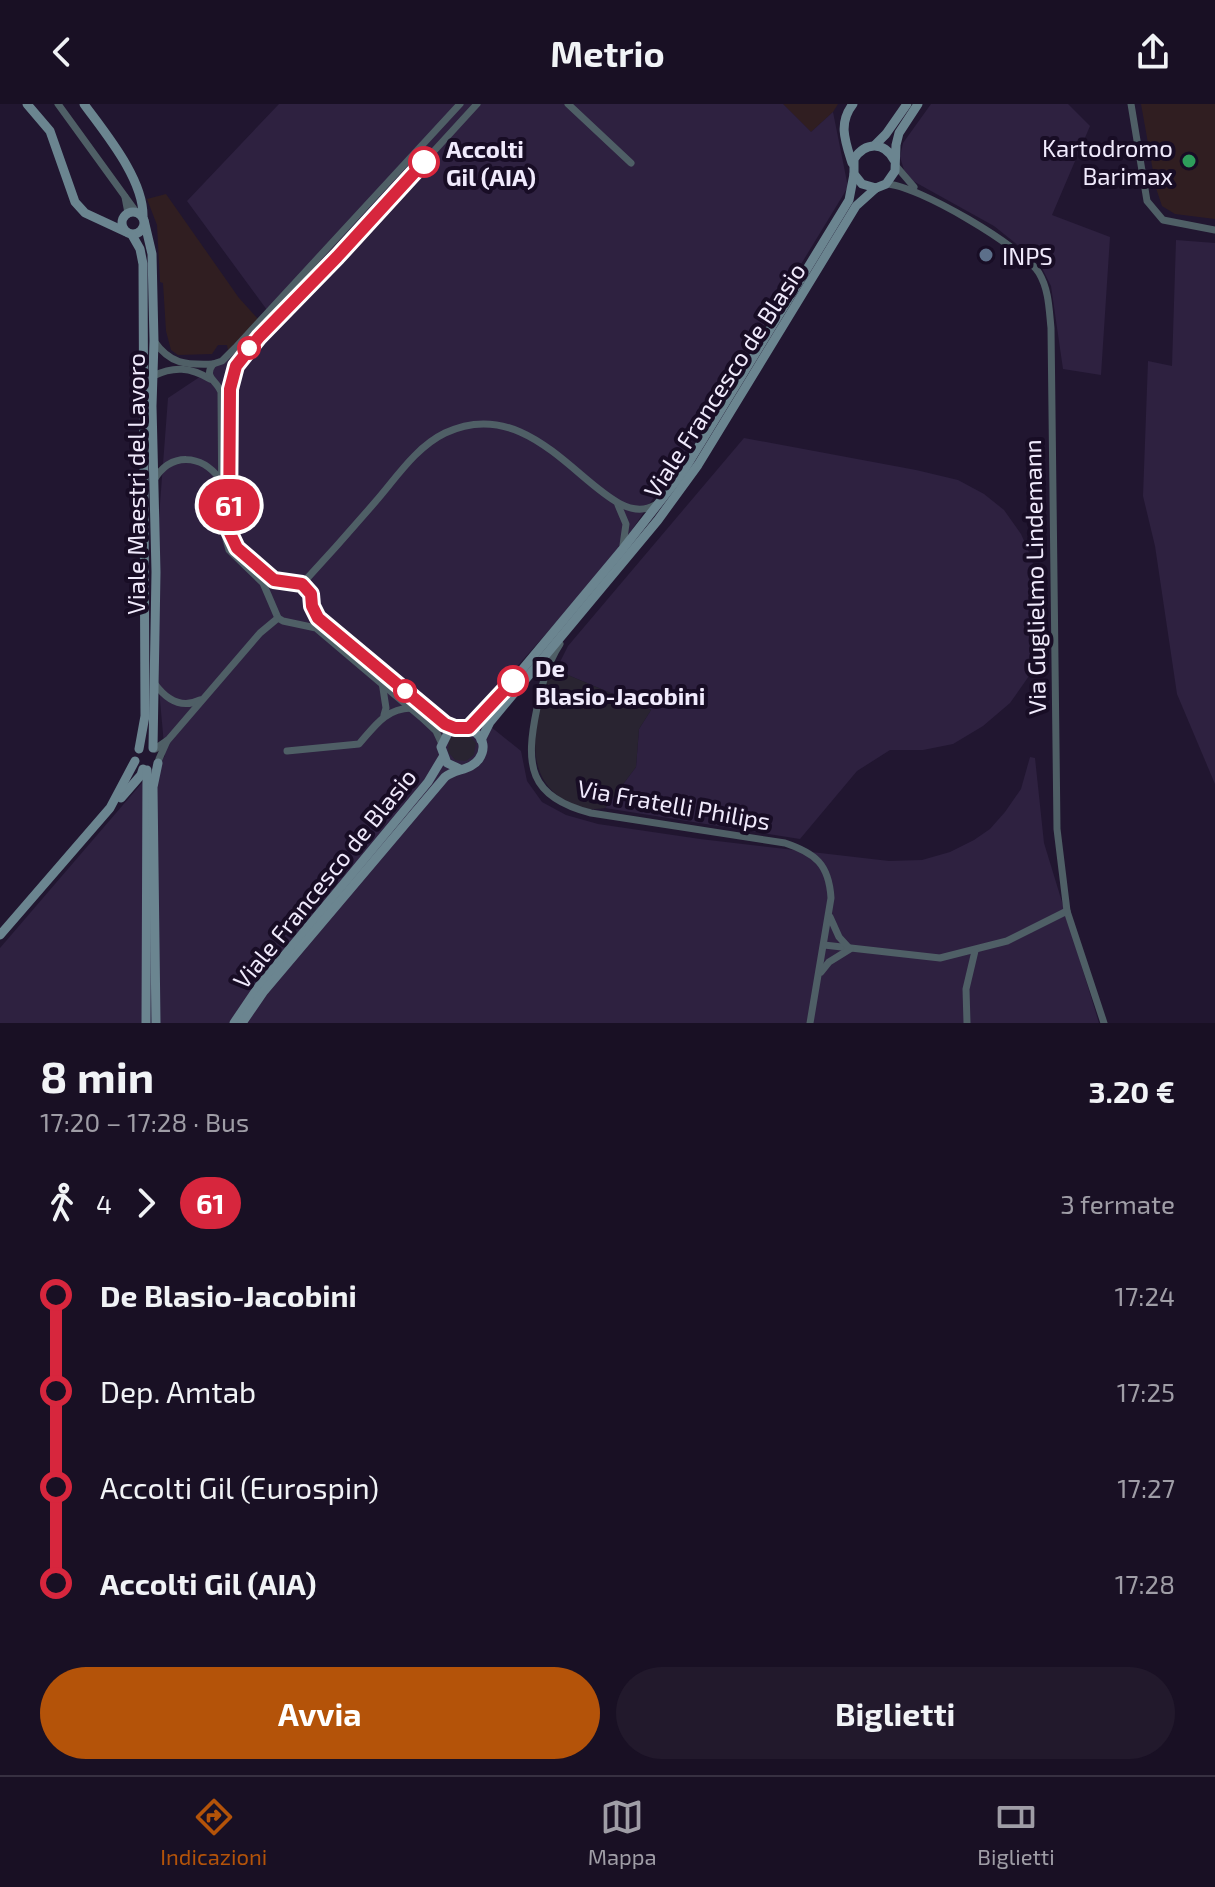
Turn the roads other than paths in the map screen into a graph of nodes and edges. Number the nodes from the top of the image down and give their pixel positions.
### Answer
1 (27, 104) edge
2 (58, 104) edge
3 (84, 104) edge
4 (460, 104) edge
5 (477, 104) edge
6 (568, 104) edge
7 (853, 104) edge
8 (907, 104) edge
9 (918, 104) edge
10 (1131, 104) edge
11 (843, 125) junction
12 (871, 146) junction
13 (894, 162) junction
14 (631, 163) dead end
15 (853, 170) junction
16 (886, 184) junction
17 (876, 188) junction
18 (919, 191) junction
19 (138, 216) junction
20 (1215, 230) edge
21 (129, 234) junction
22 (154, 341) junction
23 (222, 361) junction
24 (213, 364) junction
25 (153, 376) junction
26 (232, 376) junction
27 (213, 382) junction
28 (154, 480) junction
29 (221, 481) junction
30 (663, 499) junction
31 (618, 505) junction
32 (622, 550) junction
33 (284, 582) junction
34 (302, 584) junction
35 (271, 599) junction
36 (312, 606) junction
37 (578, 616) junction
38 (278, 618) junction
39 (296, 622) junction
40 (382, 682) junction
41 (155, 684) junction
42 (205, 696) junction
43 (411, 708) junction
44 (384, 715) junction
45 (455, 728) junction
46 (469, 728) junction
47 (481, 740) junction
48 (441, 742) junction
49 (139, 749) junction
50 (287, 751) dead end
51 (156, 754) junction
52 (443, 757) junction
53 (135, 761) junction
54 (460, 769) junction
55 (145, 770) junction
56 (110, 808) junction
57 (1067, 911) junction
58 (829, 914) junction
59 (0, 935) edge
60 (824, 945) junction
61 (850, 949) junction
62 (975, 951) junction
63 (820, 973) junction
64 (146, 1023) edge
65 (156, 1023) edge
66 (234, 1023) edge
67 (242, 1023) edge
68 (810, 1023) edge
69 (967, 1023) edge
70 (1104, 1023) edge

1 - 21 street
2 - 19 street
3 - 19 street, Viale Maestri del Lavoro
4 - 23 street
5 - 26 street
6 - 14 street
7 - 11 street
8 - 12 street
9 - 13 street
10 - 20 street
11 - 12 street
11 - 15 street
12 - 13 street
12 - 15 street
13 - 16 street
13 - 18 street, Via Guglielmo Lindemann
15 - 17 street
15 - 30 street, Viale Francesco de Blasio
16 - 17 street
16 - 18 street, Via Guglielmo Lindemann
17 - 37 street, Viale Francesco de Blasio
18 - 57 street, Via Guglielmo Lindemann
19 - 21 street
19 - 21 street
19 - 22 street, Viale Maestri del Lavoro
21 - 49 street, Viale Maestri del Lavoro
22 - 24 street
22 - 25 street, Viale Maestri del Lavoro
23 - 24 street
23 - 26 street
24 - 27 street
25 - 27 street
25 - 28 street, Viale Maestri del Lavoro
26 - 27 street
26 - 33 street
27 - 29 street
28 - 29 street
28 - 41 street, Viale Maestri del Lavoro
29 - 35 street
30 - 31 street
30 - 32 street, Viale Francesco de Blasio
31 - 32 street
31 - 34 street
32 - 46 street, Viale Francesco de Blasio
33 - 34 street
33 - 35 street
34 - 36 street
35 - 38 street
36 - 39 street
36 - 45 street
37 - 47 street, Viale Francesco de Blasio
37 - 58 street, Via Fratelli Philips
38 - 39 street
38 - 42 street
39 - 40 street
40 - 43 street
40 - 44 street
41 - 42 street
41 - 51 street, Viale Maestri del Lavoro
42 - 51 street
43 - 44 street
43 - 48 street
44 - 50 street
45 - 46 street
45 - 48 street
46 - 47 street
47 - 54 street
48 - 52 street
49 - 51 street
49 - 53 street
51 - 55 street
51 - 65 street, Viale Maestri del Lavoro
52 - 54 street
52 - 66 street, Viale Francesco de Blasio
53 - 55 street
53 - 56 street
54 - 67 street, Viale Francesco de Blasio
55 - 56 street
55 - 64 street
56 - 59 street
57 - 62 street
57 - 70 street, Via Guglielmo Lindemann
58 - 60 street, Via Fratelli Philips
58 - 61 street
60 - 61 street
60 - 63 street, Via Fratelli Philips
61 - 62 street
61 - 63 street
62 - 69 street
63 - 68 street, Via Fratelli Philips

